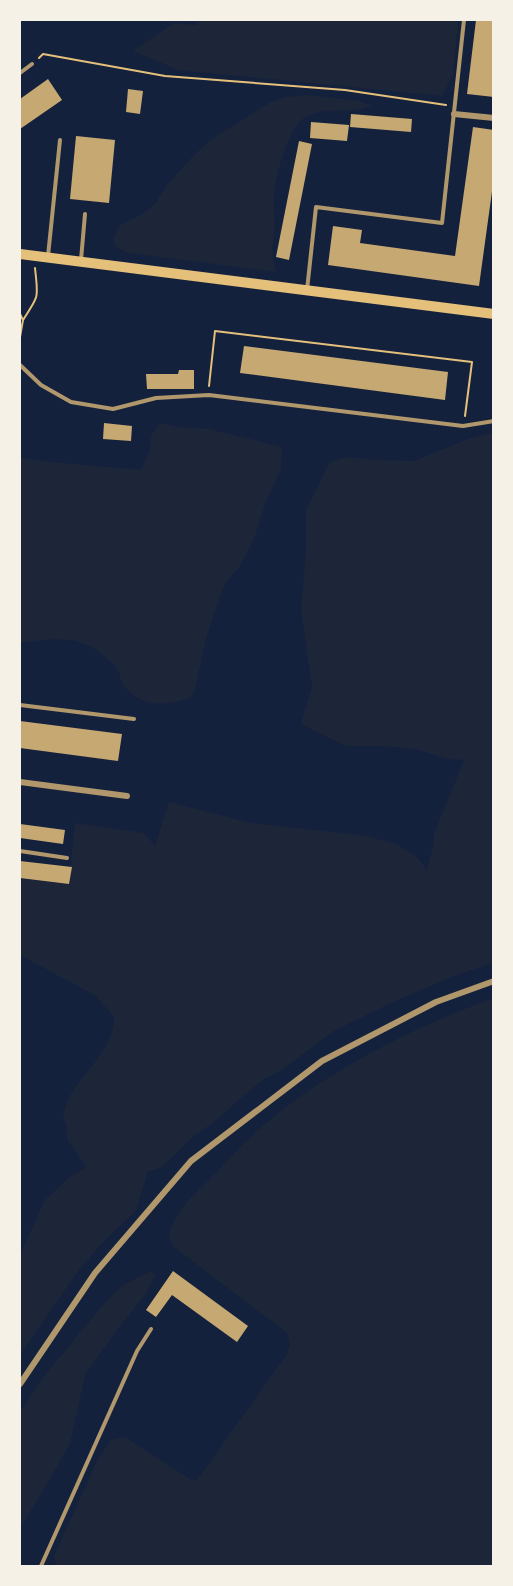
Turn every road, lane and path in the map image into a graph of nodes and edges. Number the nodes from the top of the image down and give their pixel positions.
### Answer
1 (464, 20) edge
2 (32, 64) joint
3 (20, 73) edge
4 (454, 110) junction
5 (494, 118) edge
6 (60, 140) dead end
7 (85, 214) dead end
8 (20, 254) edge
9 (36, 255) junction
10 (48, 257) junction
11 (81, 261) junction
12 (307, 290) junction
13 (20, 314) edge
14 (494, 314) edge
15 (22, 320) junction
16 (20, 337) edge
17 (20, 365) edge
18 (209, 395) junction
19 (494, 421) edge
20 (464, 426) junction
21 (20, 705) edge
22 (134, 719) dead end
23 (20, 782) edge
24 (127, 796) dead end
25 (20, 851) edge
26 (67, 858) dead end
27 (494, 981) edge
28 (152, 1329) dead end
29 (20, 1384) edge
30 (41, 1566) edge

1 - 4 lane
2 - 3 lane
2 - 4 path
4 - 5 street
4 - 12 lane
6 - 10 lane
7 - 11 lane
8 - 9 main road
9 - 10 main road
9 - 15 path
10 - 11 main road
11 - 12 main road
12 - 14 main road
13 - 15 path
15 - 16 path
17 - 18 lane
18 - 20 lane
18 - 20 path
19 - 20 lane
21 - 22 lane
23 - 24 street
25 - 26 lane
27 - 29 street
28 - 30 lane

